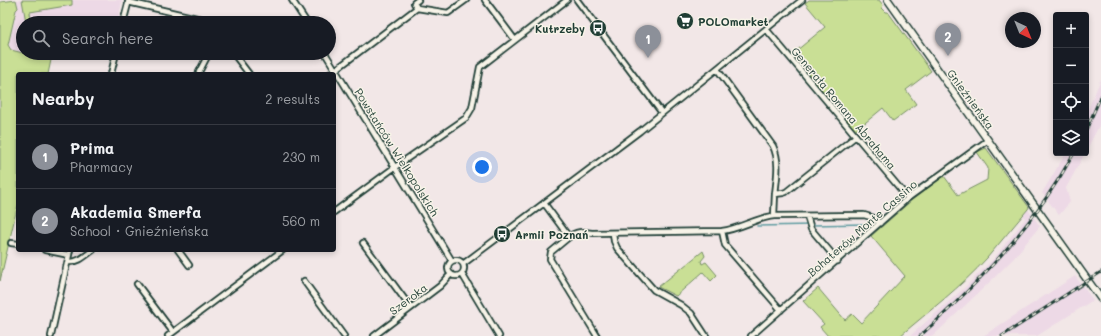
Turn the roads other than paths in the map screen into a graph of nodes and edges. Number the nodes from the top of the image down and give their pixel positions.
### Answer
1 (292, 0) edge
2 (418, 0) edge
3 (466, 0) edge
4 (485, 0) edge
5 (567, 0) edge
6 (577, 0) edge
7 (802, 0) edge
8 (888, 0) edge
9 (129, 1) edge
10 (417, 8) junction
11 (126, 16) edge
12 (189, 16) edge
13 (302, 16) edge
14 (766, 29) junction
15 (515, 40) junction
16 (115, 60) edge
17 (205, 60) edge
18 (238, 60) edge
19 (329, 60) edge
20 (717, 69) junction
21 (335, 70) junction
22 (112, 72) edge
23 (199, 72) edge
24 (247, 72) edge
25 (332, 72) edge
26 (662, 113) junction
27 (856, 136) junction
28 (988, 140) junction
29 (395, 167) junction
30 (775, 194) junction
31 (908, 198) junction
32 (544, 203) junction
33 (336, 211) edge
34 (774, 216) junction
35 (807, 216) junction
36 (880, 223) junction
37 (722, 231) junction
38 (613, 233) junction
39 (569, 237) junction
40 (11, 243) dead end
41 (363, 243) dead end
42 (16, 244) edge
43 (54, 252) edge
44 (70, 252) edge
45 (90, 252) edge
46 (179, 252) edge
47 (280, 252) edge
48 (69, 255) junction
49 (452, 261) junction
50 (838, 261) junction
51 (68, 262) junction
52 (463, 264) junction
53 (189, 265) dead end
54 (451, 274) junction
55 (462, 274) junction
56 (304, 281) dead end
57 (138, 284) dead end
58 (1101, 298) edge
59 (411, 308) junction
60 (781, 310) junction
61 (173, 332) junction
62 (51, 336) edge
63 (168, 336) edge
64 (344, 336) edge
65 (374, 336) edge
66 (500, 336) edge
67 (597, 336) edge
68 (706, 336) edge
69 (751, 336) edge

1 - 13 street
2 - 10 street
3 - 10 street
4 - 15 street
5 - 15 street
6 - 26 street
7 - 14 street
8 - 28 street, Gnieźnieńska
9 - 11 street
9 - 12 street
10 - 21 street
14 - 20 street
14 - 27 street, Generała Romana Abrahama
15 - 29 street
16 - 22 street
17 - 23 street
18 - 24 street
19 - 21 street, Powstańców Wielkopolskich
20 - 26 street
20 - 30 street
21 - 25 street
21 - 29 street, Powstańców Wielkopolskich
26 - 32 street
27 - 30 street
27 - 31 street, Generała Romana Abrahama
28 - 31 street, Bohaterów Monte Cassino
28 - 58 street, Gnieźnieńska
29 - 33 street
29 - 49 street, Powstańców Wielkopolskich
30 - 34 street
31 - 36 street, Bohaterów Monte Cassino
32 - 39 street
32 - 52 street
34 - 35 street
34 - 37 street
35 - 36 street
35 - 50 street
36 - 50 street, Bohaterów Monte Cassino
37 - 38 street
37 - 60 street
38 - 39 street
38 - 68 street
39 - 67 street
40 - 42 street
41 - 59 street
43 - 48 street
44 - 48 street
45 - 51 street
46 - 53 street
47 - 61 street
48 - 51 street
49 - 52 street
49 - 54 street
50 - 60 street, Bohaterów Monte Cassino
51 - 62 street
52 - 55 street
54 - 55 street
54 - 59 street, Szeroka
55 - 66 street
56 - 64 street
57 - 61 street
59 - 65 street, Szeroka
60 - 69 street, Bohaterów Monte Cassino
61 - 63 street

